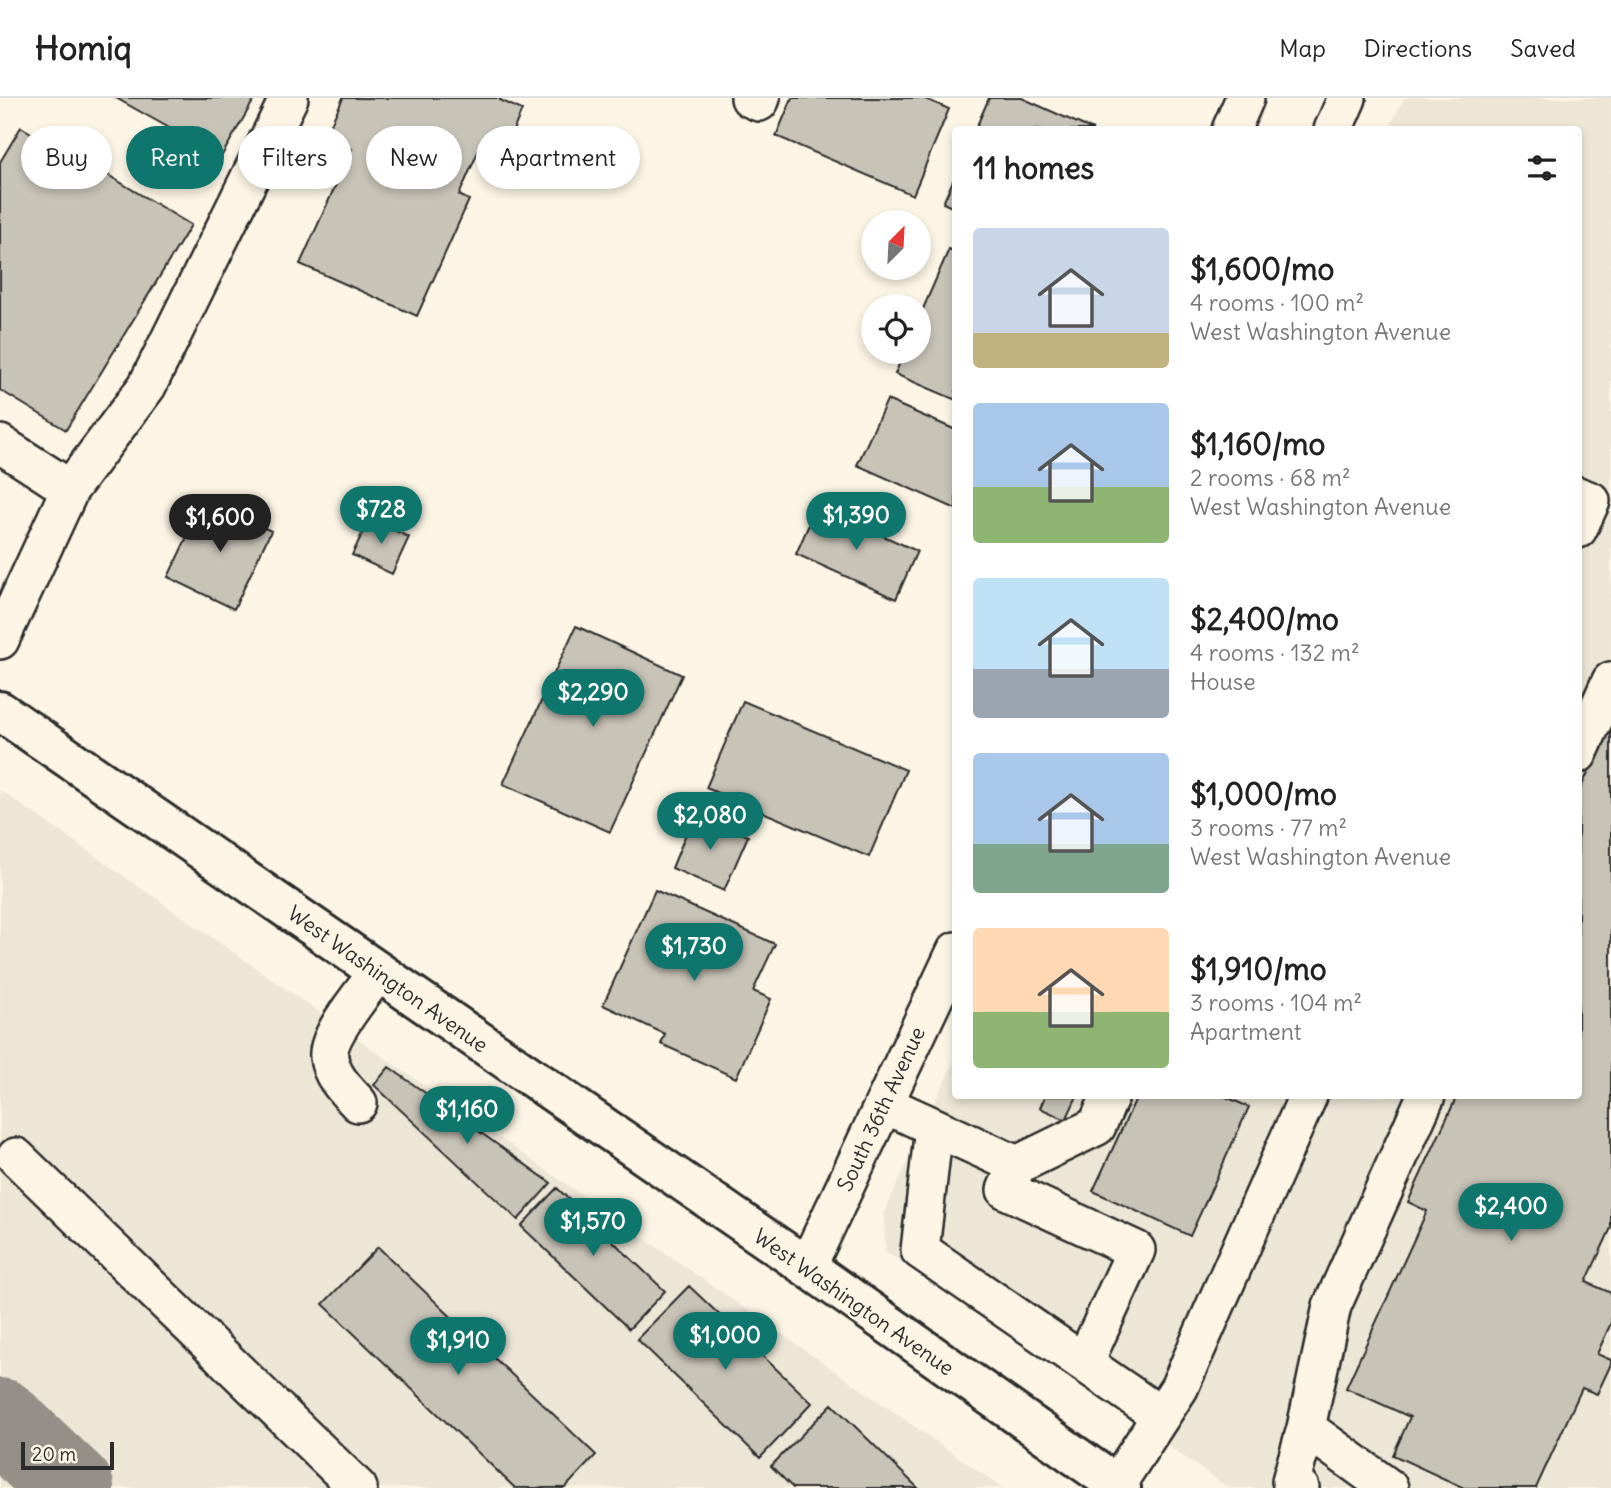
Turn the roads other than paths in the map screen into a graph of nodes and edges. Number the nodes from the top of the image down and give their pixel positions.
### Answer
1 (289, 98) edge
2 (750, 98) edge
3 (761, 98) edge
4 (1245, 98) edge
5 (1347, 98) edge
6 (1233, 126) edge
7 (1335, 126) edge
8 (0, 444) edge
9 (70, 489) junction
10 (1582, 498) edge
11 (1582, 520) edge
12 (9, 595) edge
13 (0, 640) edge
14 (1611, 681) edge
15 (0, 711) edge
16 (1582, 745) edge
17 (952, 960) edge
18 (378, 972) junction
19 (1109, 1099) edge
20 (1307, 1099) edge
21 (1425, 1099) edge
22 (358, 1103) dead end
23 (884, 1104) junction
24 (933, 1127) junction
25 (16, 1157) dead end
26 (1017, 1166) junction
27 (807, 1267) junction
28 (1084, 1363) junction
29 (1161, 1416) junction
30 (1306, 1429) junction
31 (1119, 1487) edge
32 (358, 1488) edge
33 (1300, 1488) edge
34 (1389, 1488) edge

1 - 9 street
2 - 3 street
4 - 6 street
5 - 7 street
8 - 9 street
9 - 12 street
10 - 11 street
12 - 13 street
14 - 16 street
15 - 18 main road, West Washington Avenue
17 - 23 street, South 36th Avenue
18 - 22 street
18 - 27 main road, West Washington Avenue
19 - 26 street
20 - 29 street
21 - 30 street
23 - 24 street
23 - 27 street, South 36th Avenue
24 - 26 street
24 - 28 street
25 - 32 street
26 - 28 street
27 - 31 main road, West Washington Avenue
28 - 29 street
29 - 31 street
30 - 33 street
30 - 34 street

